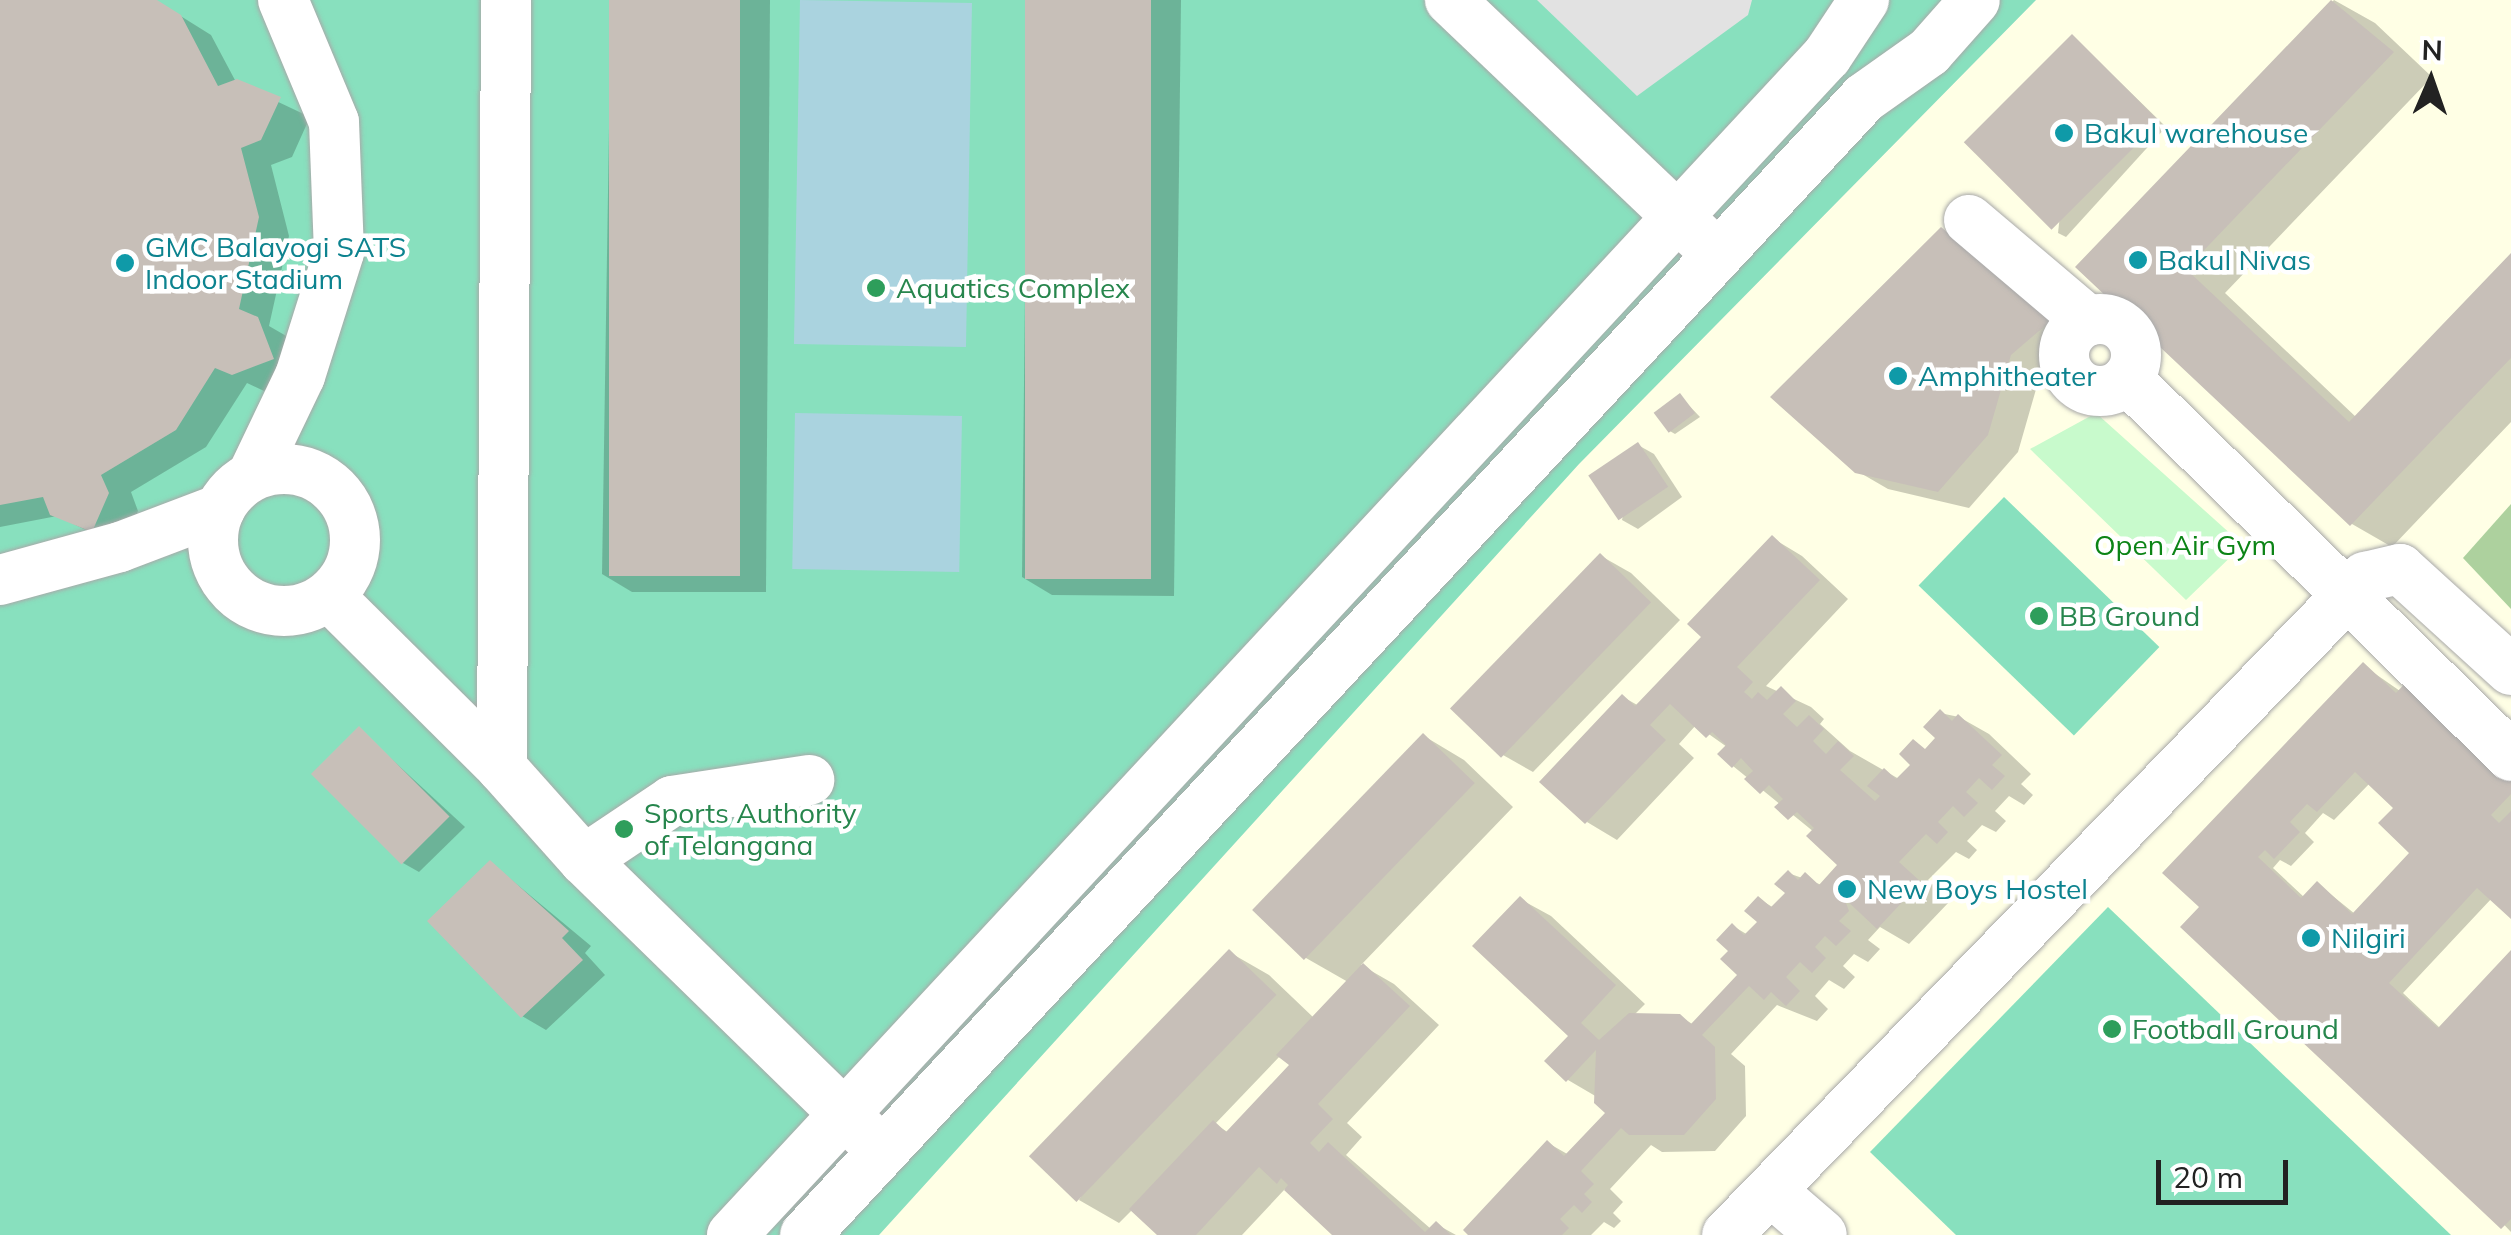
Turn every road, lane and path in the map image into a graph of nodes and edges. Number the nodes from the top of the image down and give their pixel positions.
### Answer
1 (282, 0) edge
2 (506, 0) edge
3 (1450, 0) edge
4 (1975, 0) edge
5 (1857, 10) edge
6 (1902, 71) junction
7 (1678, 216) junction
8 (1969, 220) dead end
9 (1718, 255) junction
10 (236, 493) junction
11 (0, 580) edge
12 (329, 596) junction
13 (2346, 598) junction
14 (2511, 670) edge
15 (2511, 756) edge
16 (502, 768) junction
17 (809, 780) dead end
18 (584, 860) junction
19 (845, 1114) junction
20 (882, 1151) junction
21 (1771, 1191) junction
22 (732, 1235) edge
23 (805, 1235) edge
24 (1727, 1235) edge
25 (1822, 1235) edge

1 - 10 street
2 - 16 street
3 - 7 street
4 - 6 street
5 - 6 street
5 - 7 street
6 - 9 street
7 - 9 street
7 - 19 street
8 - 13 street
9 - 20 street
10 - 11 street
10 - 12 street
10 - 12 street
12 - 16 street
13 - 14 street
13 - 15 street
13 - 21 street
16 - 18 street
17 - 18 street
18 - 19 street
19 - 20 street
19 - 22 street
20 - 23 street
21 - 24 street
21 - 25 street

